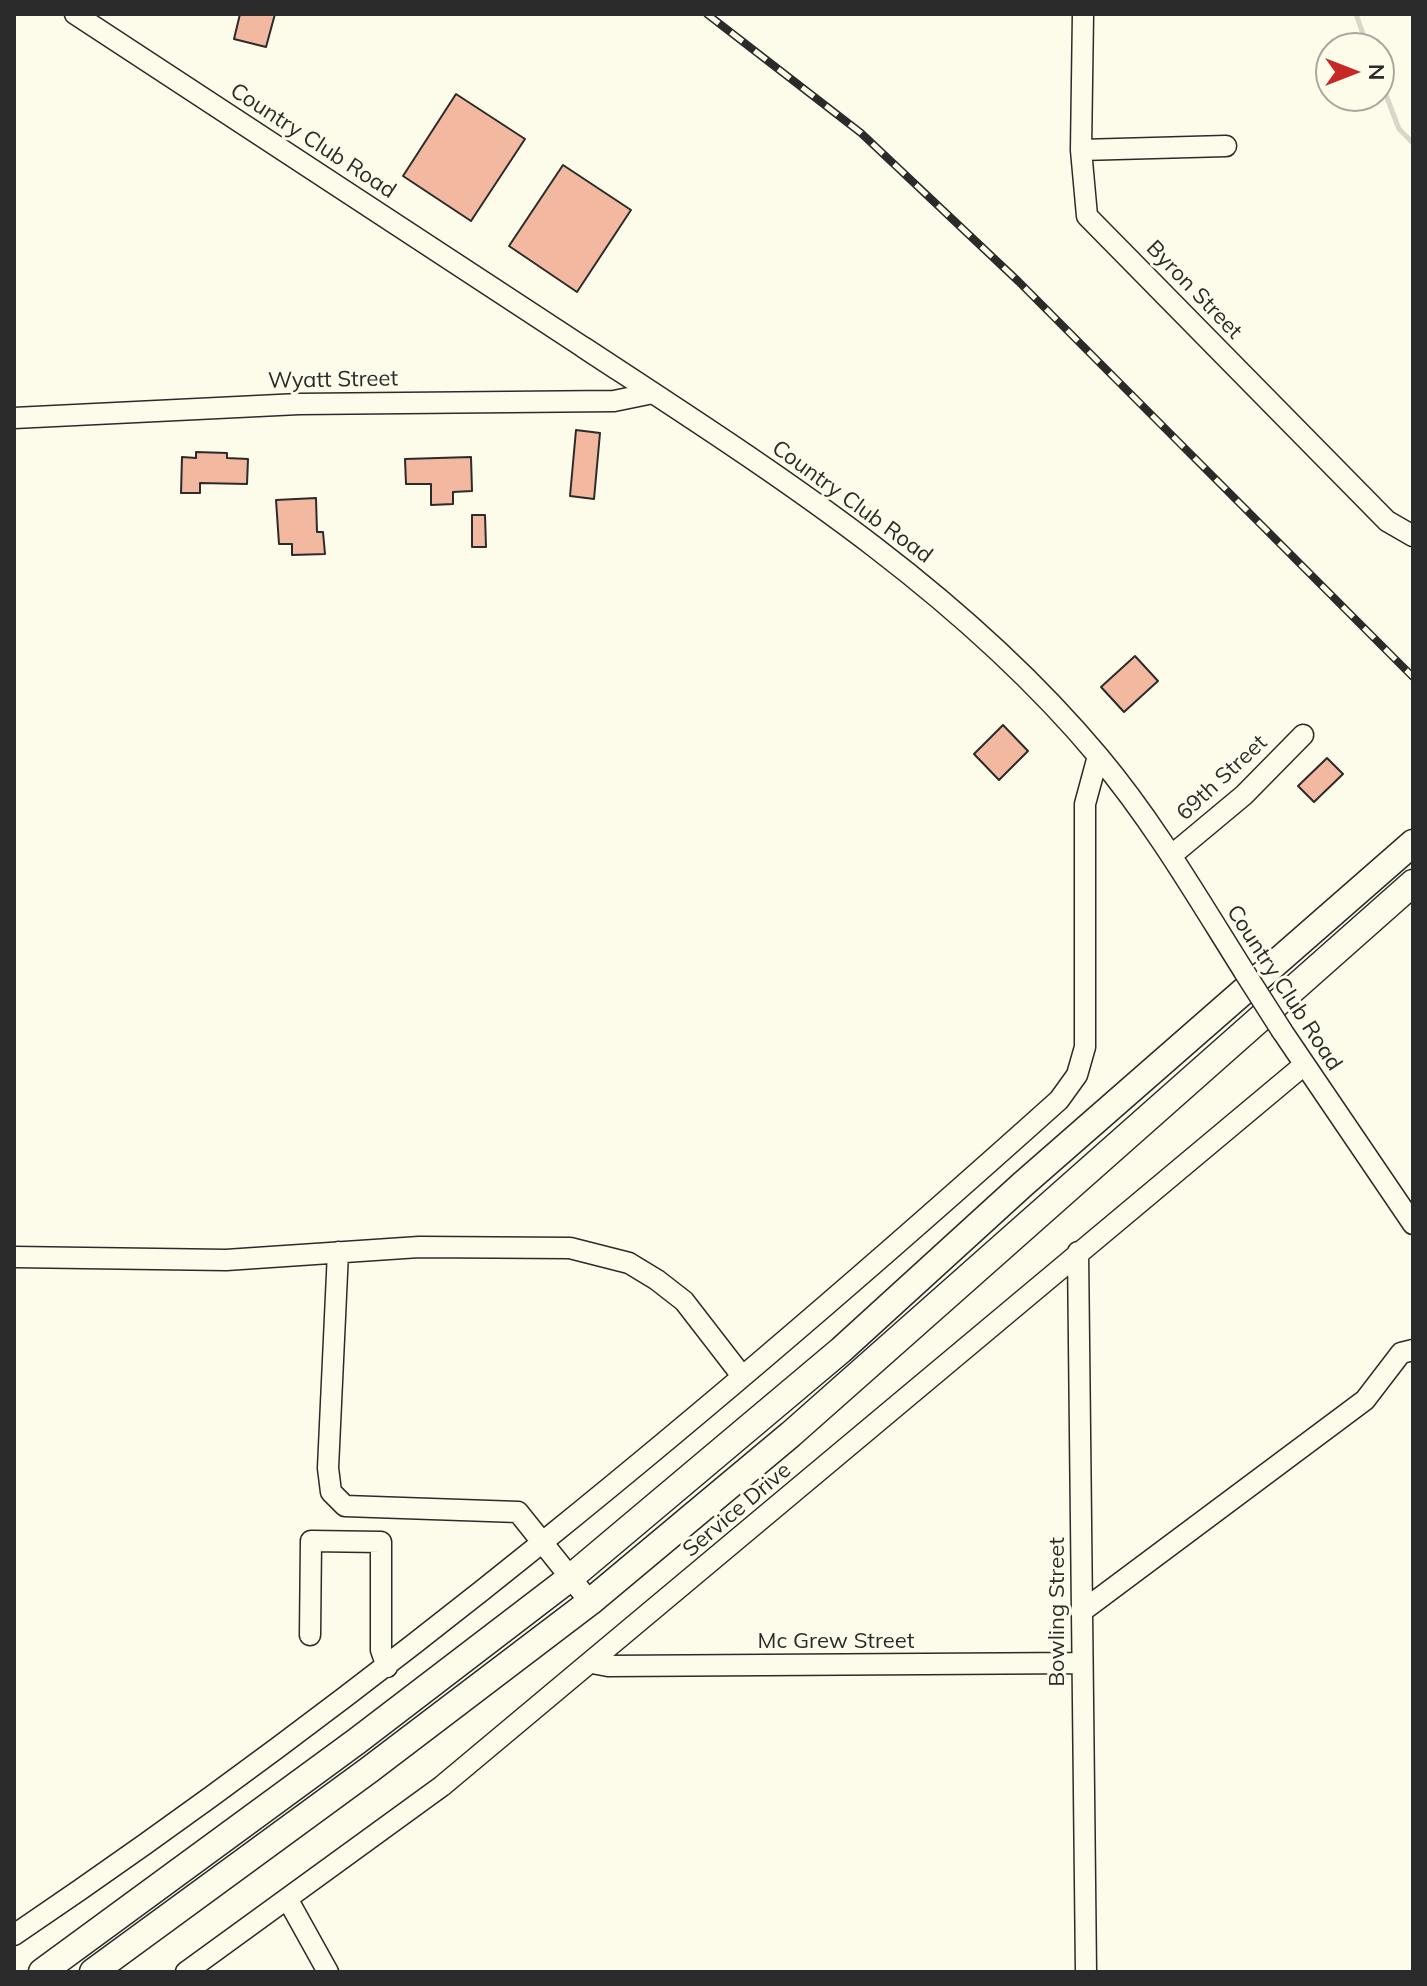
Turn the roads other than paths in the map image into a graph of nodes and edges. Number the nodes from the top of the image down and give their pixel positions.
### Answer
1 (75, 14) edge
2 (1083, 14) edge
3 (1226, 146) dead end
4 (1081, 150) junction
5 (653, 393) junction
6 (14, 418) edge
7 (1413, 536) edge
8 (1303, 735) dead end
9 (1098, 756) junction
10 (1413, 843) edge
11 (1172, 855) junction
12 (1413, 883) edge
13 (1304, 1065) junction
14 (1413, 1224) edge
15 (338, 1252) junction
16 (1078, 1252) junction
17 (14, 1257) edge
18 (1413, 1350) edge
19 (742, 1376) junction
20 (542, 1544) junction
21 (570, 1578) junction
22 (590, 1602) junction
23 (1081, 1612) junction
24 (310, 1635) dead end
25 (592, 1663) junction
26 (1081, 1663) junction
27 (387, 1667) junction
28 (288, 1900) junction
29 (14, 1935) edge
30 (42, 1972) edge
31 (93, 1972) edge
32 (186, 1972) edge
33 (328, 1972) edge
34 (1086, 1972) edge

1 - 5 street, Country Club Road
2 - 4 street, Byron Street
3 - 4 street
4 - 7 street, Byron Street
5 - 6 street, Wyatt Street
5 - 9 street, Country Club Road
8 - 11 street, 69th Street
9 - 11 street, Country Club Road
9 - 19 street
10 - 21 main road
11 - 13 street, Country Club Road, bridge
12 - 22 main road
13 - 14 street, Country Club Road
13 - 16 street, Service Drive
15 - 17 street
15 - 19 street
15 - 20 street
16 - 23 street, Bowling Street
16 - 25 street, Service Drive
18 - 23 street
19 - 20 street
20 - 21 street
20 - 27 street
21 - 22 street
21 - 30 main road
22 - 31 main road
23 - 26 street, Bowling Street
24 - 27 street
25 - 26 street, Mc Grew Street
25 - 28 street, Service Drive
26 - 34 street, Bowling Street
27 - 29 street
28 - 32 street, Service Drive
28 - 33 street

